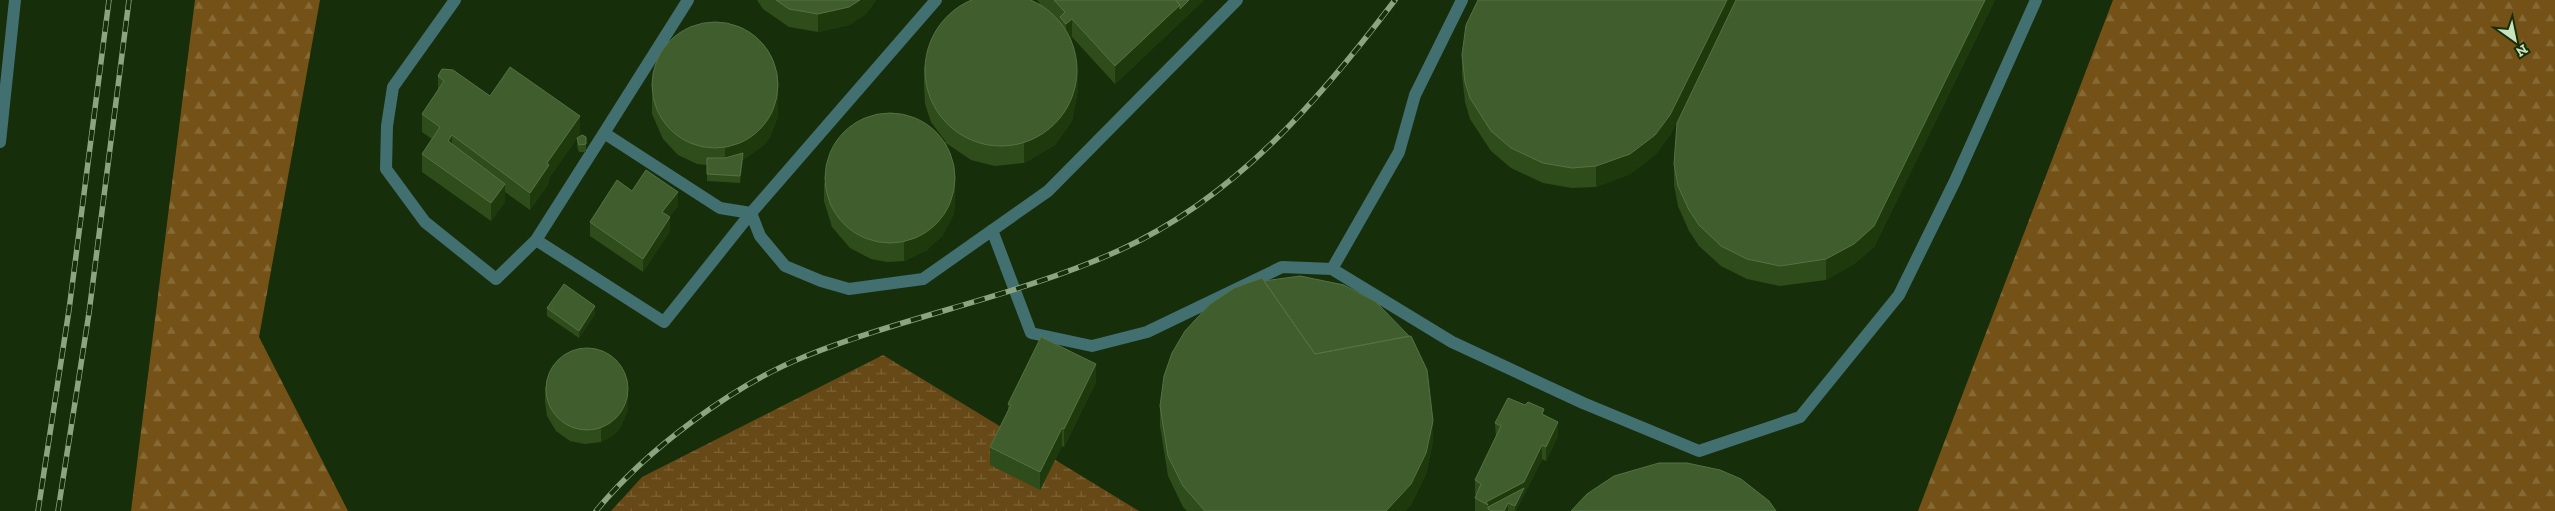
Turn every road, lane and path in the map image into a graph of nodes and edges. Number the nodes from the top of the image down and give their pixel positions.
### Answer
1 (15, 0) edge
2 (455, 0) edge
3 (688, 0) edge
4 (936, 0) edge
5 (1237, 0) edge
6 (1462, 0) edge
7 (2036, 0) edge
8 (604, 133) junction
9 (0, 142) edge
10 (751, 213) junction
11 (992, 230) junction
12 (536, 240) junction
13 (1332, 269) junction

1 - 9 street
2 - 12 street
3 - 8 street
4 - 10 street
5 - 11 street
6 - 13 street
7 - 13 street
8 - 10 street
8 - 12 street
10 - 11 street
10 - 12 street
11 - 13 street

